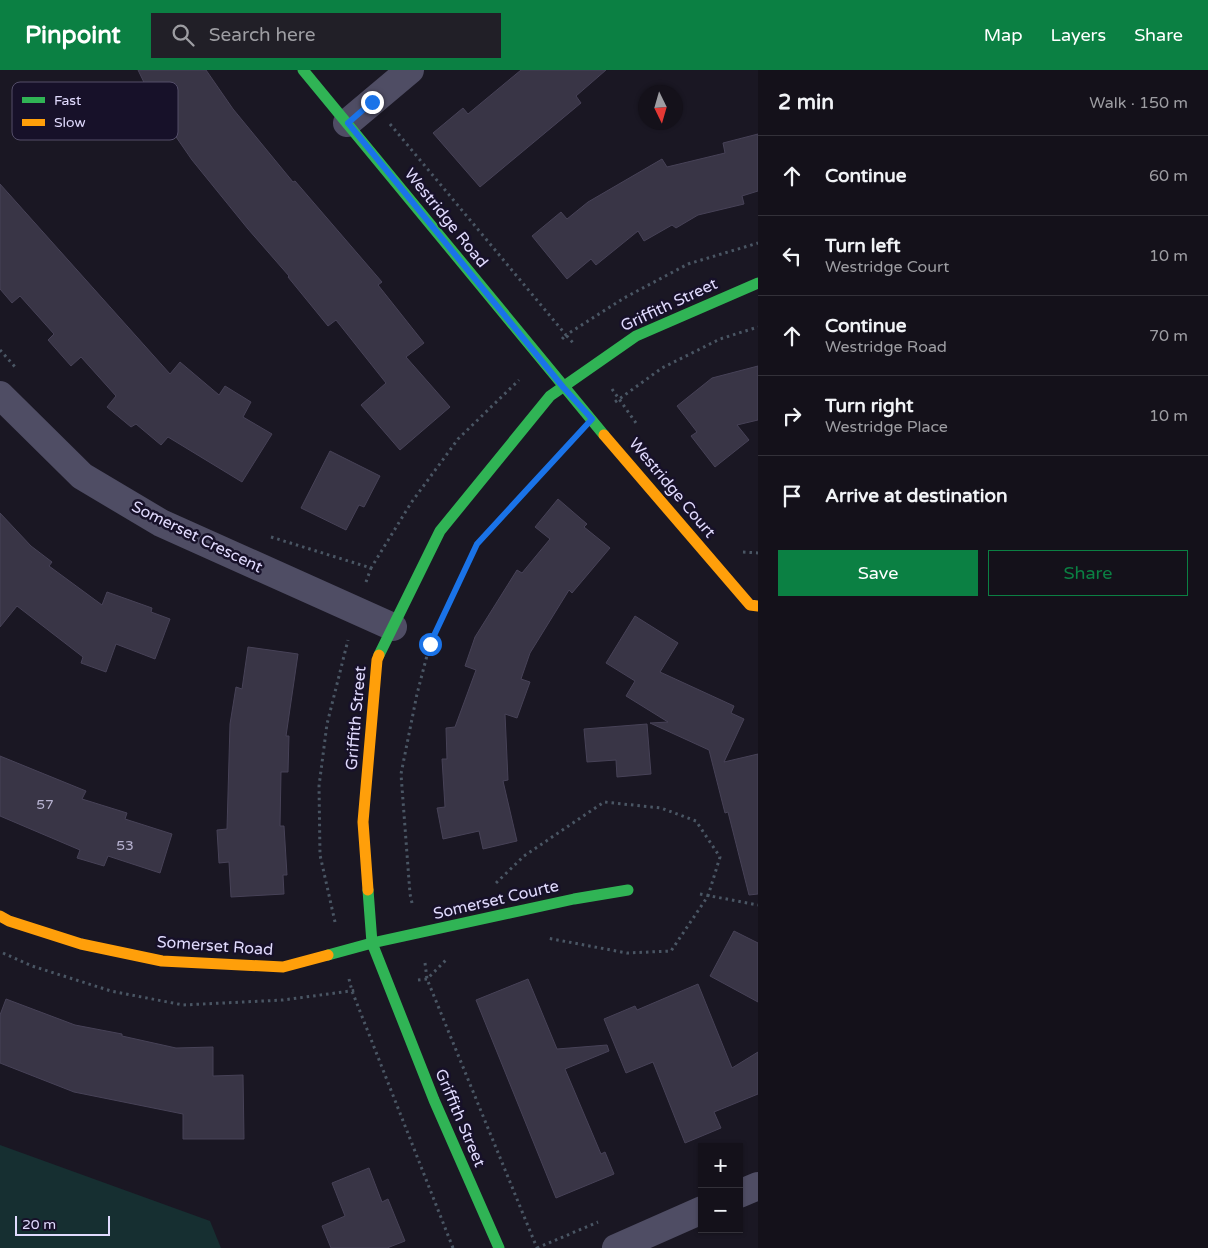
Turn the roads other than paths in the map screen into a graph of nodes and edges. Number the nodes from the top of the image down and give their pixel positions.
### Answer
1 (304, 70) edge
2 (410, 70) edge
3 (348, 123) junction
4 (758, 283) edge
5 (563, 387) junction
6 (0, 395) edge
7 (758, 606) edge
8 (393, 627) junction
9 (628, 890) dead end
10 (0, 916) edge
11 (372, 944) junction
12 (758, 1186) edge
13 (743, 1192) edge
14 (698, 1212) edge
15 (499, 1248) edge
16 (616, 1248) edge

1 - 3 street, Westridge Road
2 - 3 street
3 - 5 street, Westridge Road
4 - 5 street, Griffith Street
5 - 7 street, Westridge Court
5 - 8 street, Griffith Street
6 - 8 street, Somerset Crescent
8 - 11 street, Griffith Street
9 - 11 street, Somerset Courte
10 - 11 street, Somerset Road
11 - 15 street, Griffith Street
12 - 13 street
14 - 16 street

